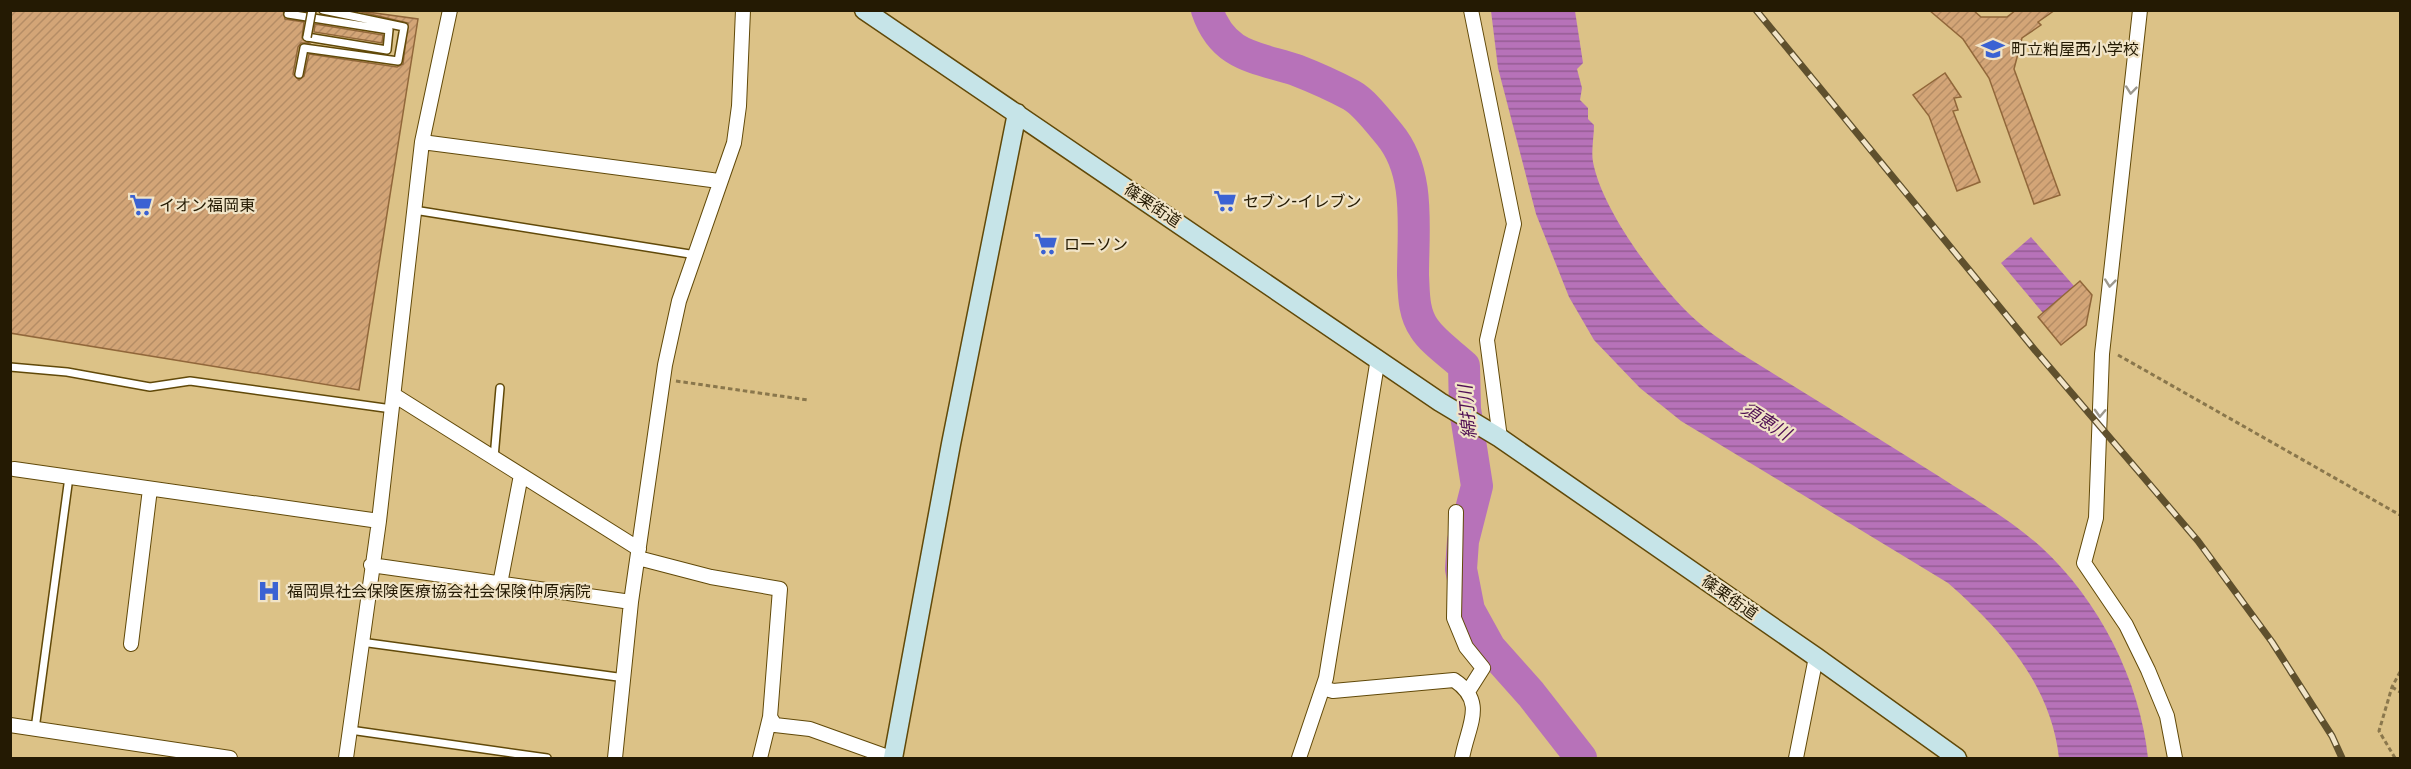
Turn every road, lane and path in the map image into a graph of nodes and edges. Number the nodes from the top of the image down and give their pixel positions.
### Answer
1 (289, 10) edge
2 (312, 10) edge
3 (323, 10) edge
4 (450, 10) edge
5 (743, 10) edge
6 (864, 10) edge
7 (1471, 10) edge
8 (2140, 10) edge
9 (299, 74) dead end
10 (1017, 113) junction
11 (422, 142) junction
12 (719, 182) junction
13 (414, 210) junction
14 (696, 255) junction
15 (2102, 354) junction
16 (1378, 358) junction
17 (10, 367) edge
18 (663, 379) junction
19 (500, 388) dead end
20 (808, 400) dead end
21 (393, 402) junction
22 (1500, 438) junction
23 (494, 458) junction
24 (12, 469) edge
25 (521, 475) junction
26 (69, 477) junction
27 (150, 489) junction
28 (1456, 512) dead end
29 (2400, 515) edge
30 (379, 521) junction
31 (638, 553) junction
32 (371, 565) junction
33 (500, 584) junction
34 (631, 602) junction
35 (361, 642) junction
36 (131, 644) dead end
37 (1816, 657) junction
38 (2400, 672) edge
39 (625, 678) junction
40 (2392, 687) junction
41 (1323, 688) junction
42 (1469, 690) junction
43 (2400, 692) edge
44 (770, 717) junction
45 (10, 725) edge
46 (35, 729) junction
47 (350, 730) junction
48 (230, 759) edge
49 (346, 759) edge
50 (547, 759) edge
51 (615, 759) edge
52 (760, 759) edge
53 (892, 759) edge
54 (1299, 759) edge
55 (1462, 759) edge
56 (1796, 759) edge
57 (1957, 759) edge
58 (2175, 759) edge
59 (2395, 759) edge

1 - 2 lane, bridge
3 - 9 lane
4 - 11 street
5 - 12 street
6 - 10 main road, 篠栗街道
7 - 22 street
8 -> 15 street
10 - 16 main road, 篠栗街道
10 - 53 main road
11 - 12 street
11 - 13 street
12 - 14 street
13 - 14 lane
13 - 21 street
14 - 18 street
15 - 29 path
15 -> 58 street
16 - 22 main road, 篠栗街道
16 - 41 street
17 - 21 lane
18 - 20 path
18 - 31 street
19 - 23 lane
21 - 23 street
21 - 30 street
22 - 37 main road, 篠栗街道
23 - 25 street
24 - 26 street
25 - 31 street
25 - 33 street
26 - 27 street
26 - 46 lane
27 - 30 street
27 - 36 street
28 - 42 street
30 - 32 street
31 - 34 street
31 - 44 street
32 - 33 street
32 - 35 street
33 - 34 street
34 - 39 street
35 - 39 lane
35 - 47 street
37 - 56 street
37 - 57 main road, 篠栗街道
38 - 40 path
39 - 51 street
40 - 43 path
40 - 59 path
41 - 42 street
41 - 54 street
42 - 55 street
44 - 52 street
44 - 53 street
45 - 46 street
46 - 48 street
47 - 49 street
47 - 50 lane

